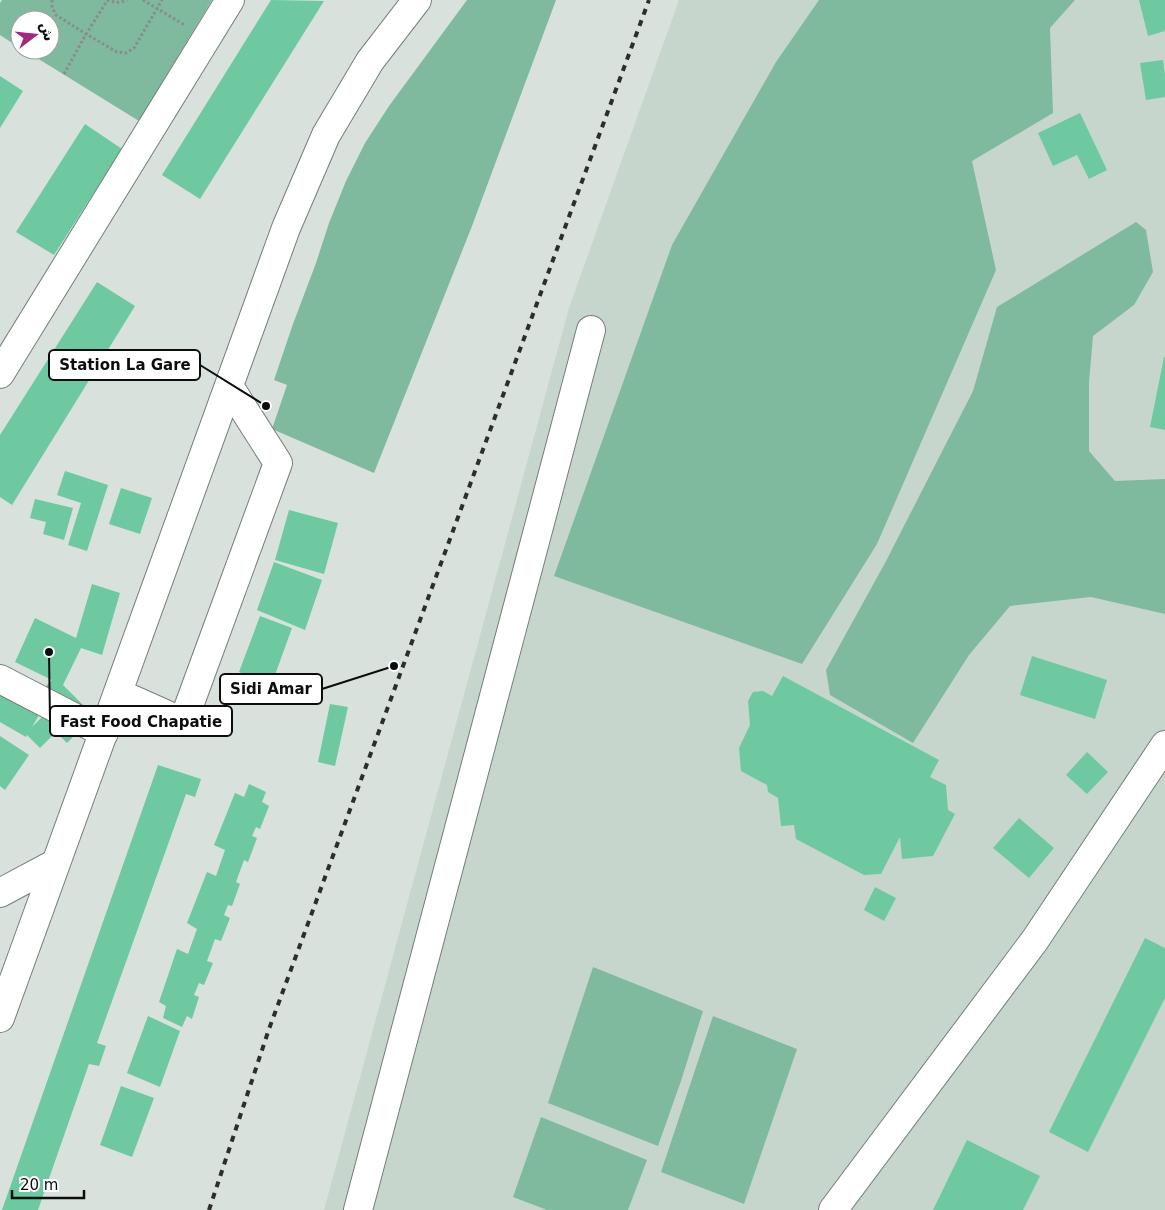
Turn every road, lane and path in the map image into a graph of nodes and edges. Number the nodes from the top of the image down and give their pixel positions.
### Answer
1 (52, 0) edge
2 (107, 0) edge
3 (128, 0) edge
4 (143, 0) edge
5 (162, 0) edge
6 (230, 0) edge
7 (417, 0) edge
8 (157, 8) junction
9 (193, 30) dead end
10 (86, 34) junction
11 (64, 74) dead end
12 (591, 330) dead end
13 (0, 374) edge
14 (229, 386) junction
15 (0, 679) edge
16 (118, 693) junction
17 (104, 733) junction
18 (1165, 745) edge
19 (56, 862) junction
20 (0, 893) edge
21 (0, 1018) edge
22 (358, 1210) edge
23 (833, 1210) edge

1 - 10 path
2 - 3 path
2 - 10 path
4 - 8 path
5 - 8 path
6 - 13 street
7 - 14 street
8 - 9 path
8 - 10 path
10 - 11 path
12 - 22 street
14 - 16 street
14 - 16 street
15 - 17 street
16 - 17 street
17 - 19 street
18 - 23 street
19 - 20 street
19 - 21 street

